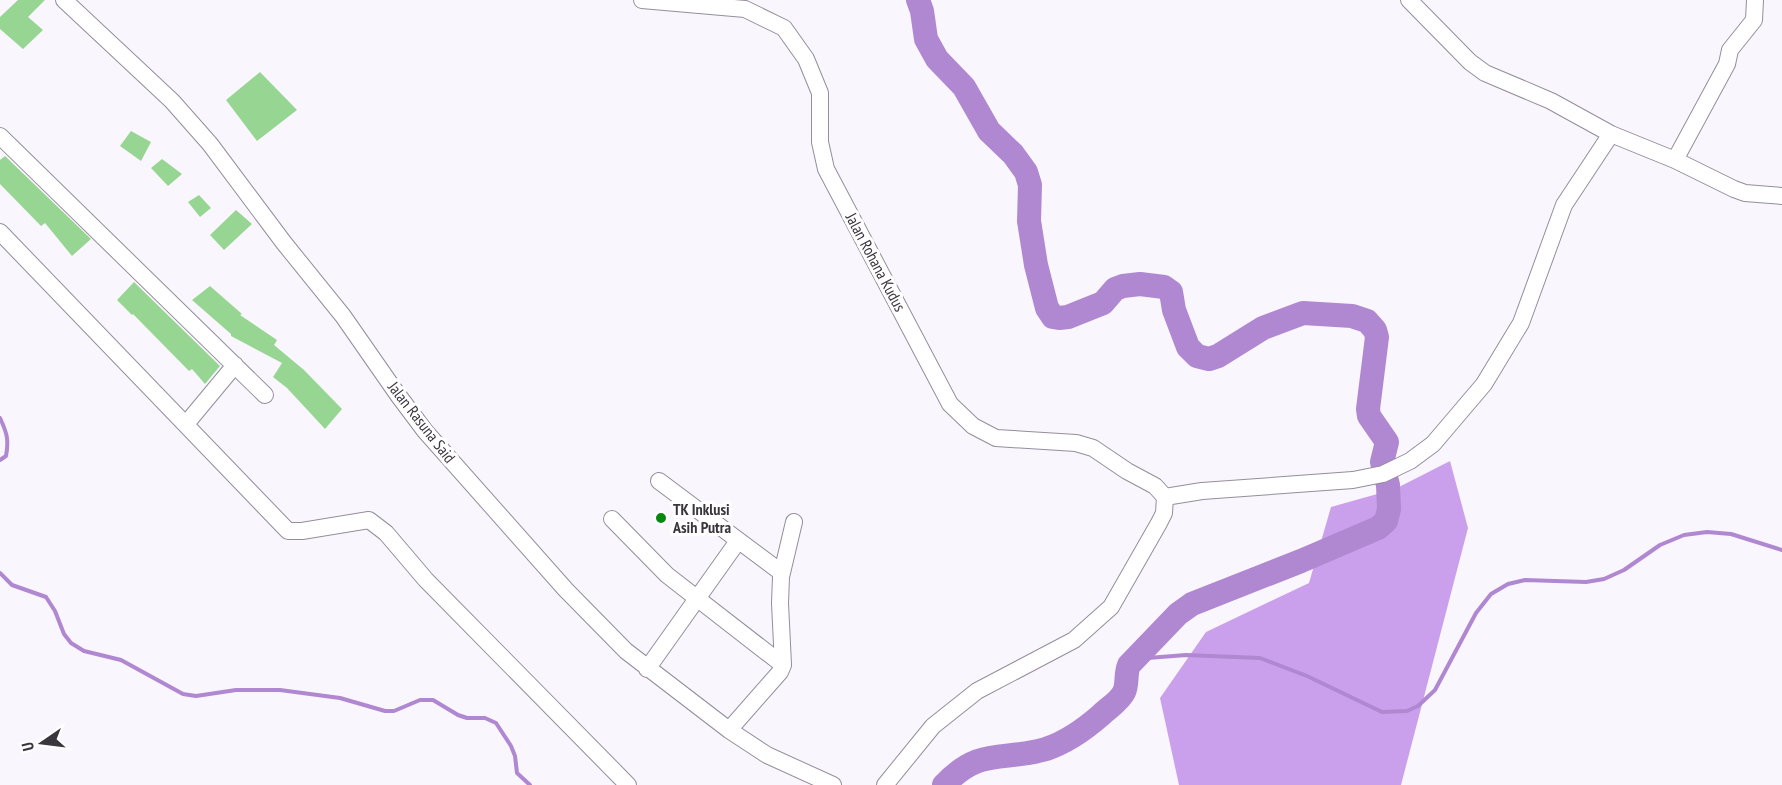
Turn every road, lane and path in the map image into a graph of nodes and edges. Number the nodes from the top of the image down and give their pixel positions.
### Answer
1 (64, 0) edge
2 (642, 0) edge
3 (1409, 0) edge
4 (1755, 0) edge
5 (1611, 134) junction
6 (0, 136) edge
7 (1675, 160) junction
8 (1782, 196) edge
9 (0, 232) edge
10 (235, 365) junction
11 (265, 395) dead end
12 (186, 424) junction
13 (659, 481) dead end
14 (1165, 497) junction
15 (612, 519) dead end
16 (794, 522) dead end
17 (738, 541) junction
18 (782, 573) junction
19 (697, 598) junction
20 (783, 665) junction
21 (647, 669) junction
22 (729, 730) junction
23 (628, 785) edge
24 (833, 785) edge
25 (885, 785) edge

1 - 21 street, Jalan Rasuna Said
2 - 14 street, Jalan Rohana Kudus
3 - 5 street
4 - 7 street
5 - 7 street
5 - 14 street
6 - 10 street
7 - 8 street
9 - 12 street
10 - 11 street
10 - 12 street
12 - 23 street
13 - 17 street
14 - 25 street
15 - 19 street
16 - 18 street
17 - 18 street
17 - 19 street
18 - 20 street
19 - 20 street
19 - 21 street
20 - 22 street
21 - 22 street, Jalan Rasuna Said
22 - 24 street, Jalan Rasuna Said

